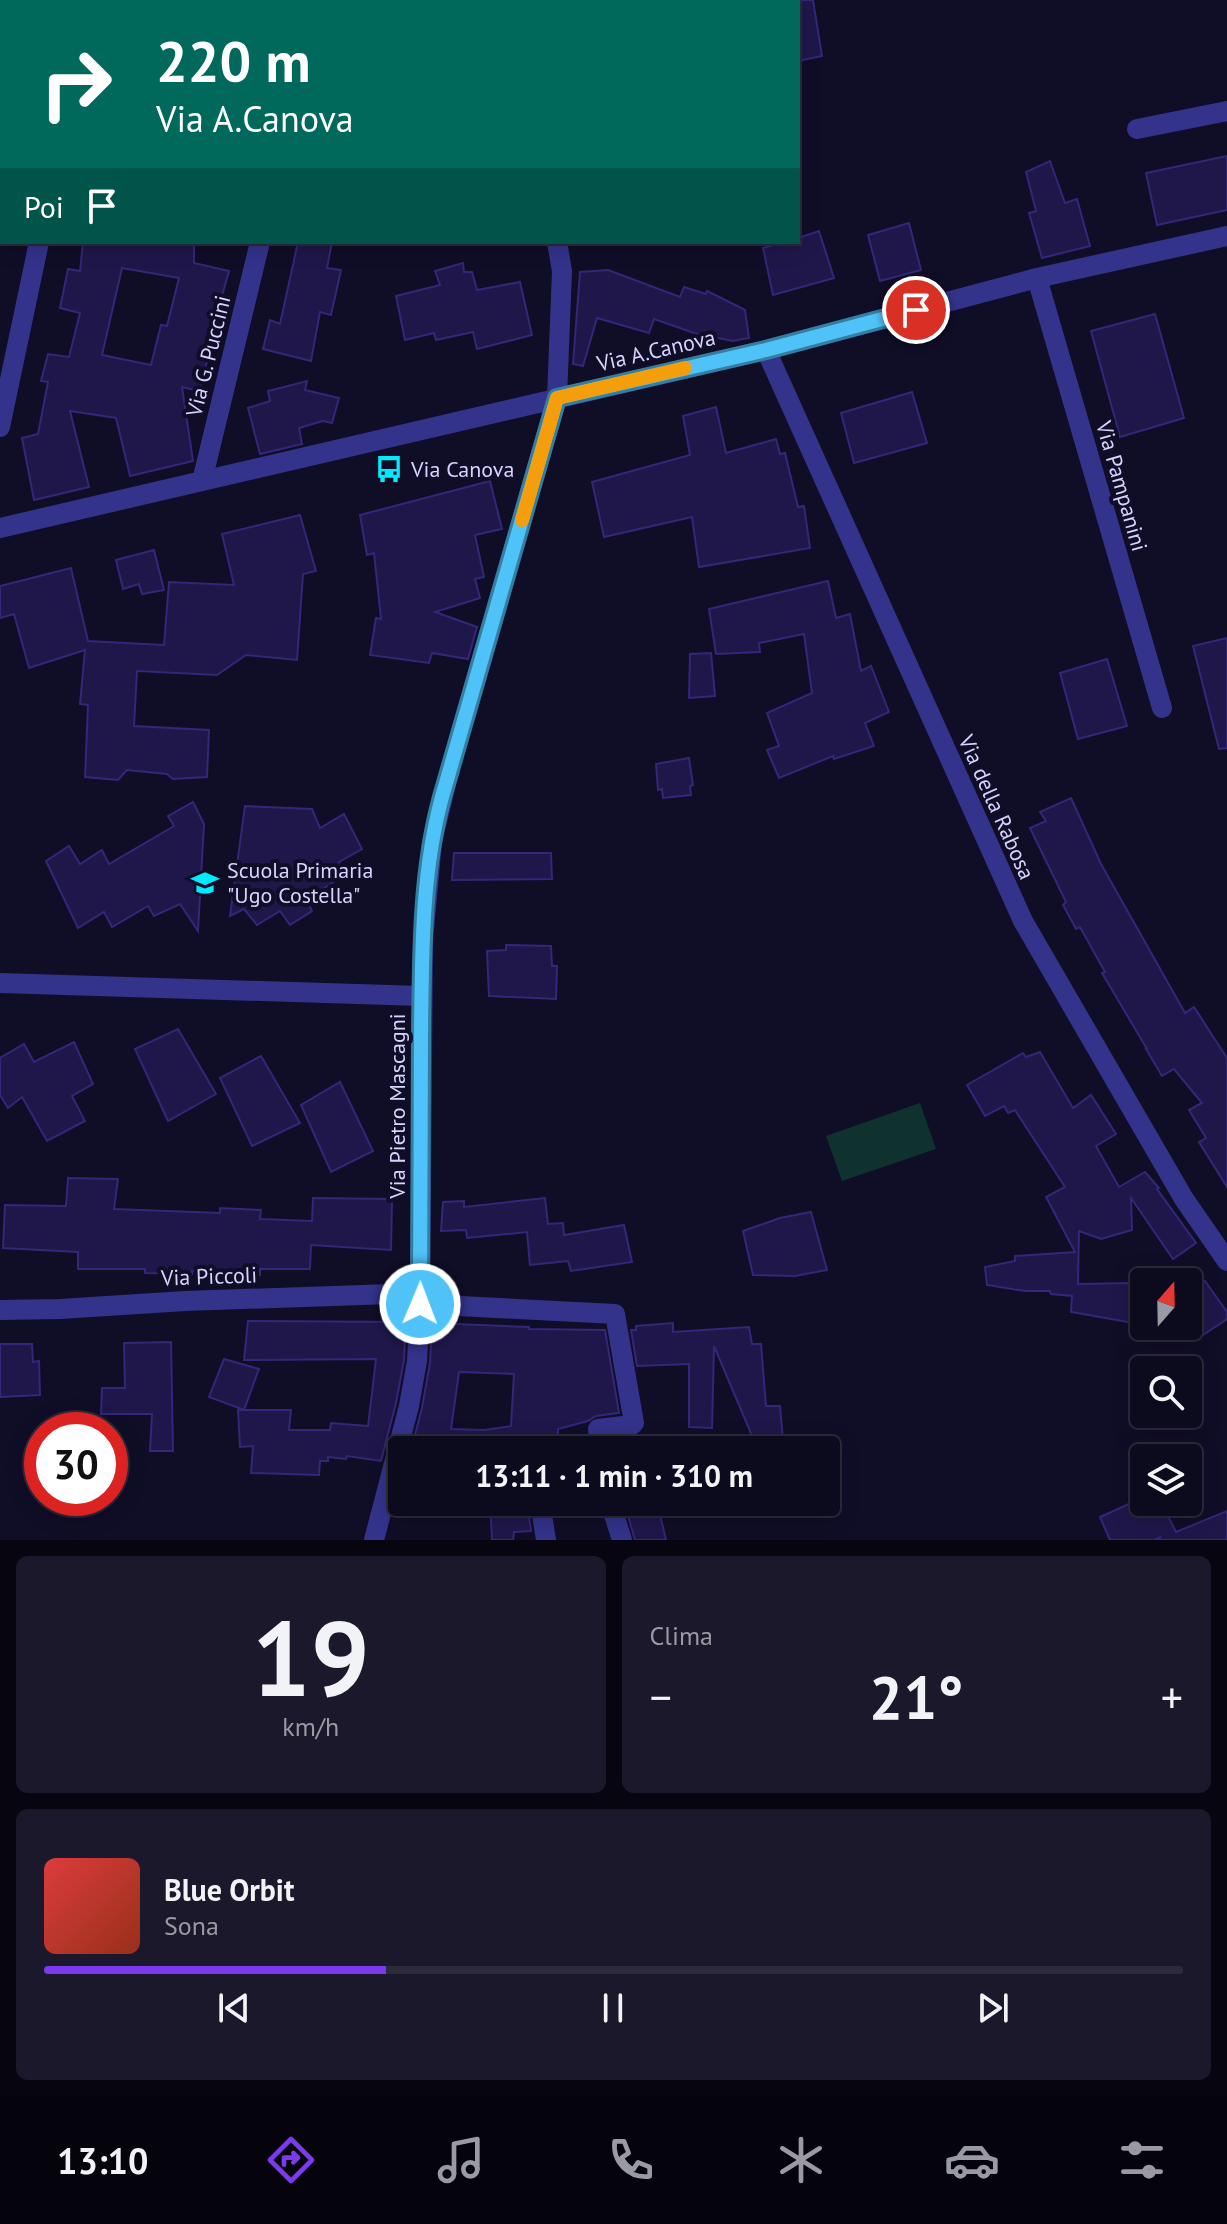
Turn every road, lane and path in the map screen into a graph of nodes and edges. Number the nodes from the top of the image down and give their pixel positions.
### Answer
1 (1227, 111) edge
2 (1137, 129) dead end
3 (1227, 236) edge
4 (39, 244) edge
5 (260, 244) edge
6 (557, 244) edge
7 (1037, 278) junction
8 (766, 350) junction
9 (557, 398) junction
10 (0, 427) edge
11 (202, 481) junction
12 (0, 528) edge
13 (1162, 708) dead end
14 (0, 983) edge
15 (421, 996) junction
16 (1227, 1261) edge
17 (420, 1298) junction
18 (0, 1310) edge
19 (599, 1436) edge
20 (542, 1516) edge
21 (614, 1516) edge
22 (374, 1540) edge
23 (546, 1540) edge
24 (622, 1540) edge

1 - 2 street
3 - 7 street, Via A.Canova
4 - 10 street
5 - 11 street, Via G. Puccini
6 - 9 street, Via Pietro Mascagni
7 - 8 street, Via A.Canova
7 - 13 street, Via Pampanini
8 - 9 street, Via A.Canova
8 - 16 street, Via della Rabosa
9 - 11 street, Via A.Canova
9 - 15 street, Via Pietro Mascagni
11 - 12 street, Via A.Canova
14 - 15 street
15 - 17 street, Via Pietro Mascagni
17 - 18 street, Via Piccoli
17 - 19 street, Via Piccoli
17 - 22 street, Via Pietro Mascagni
20 - 23 street
21 - 24 street

